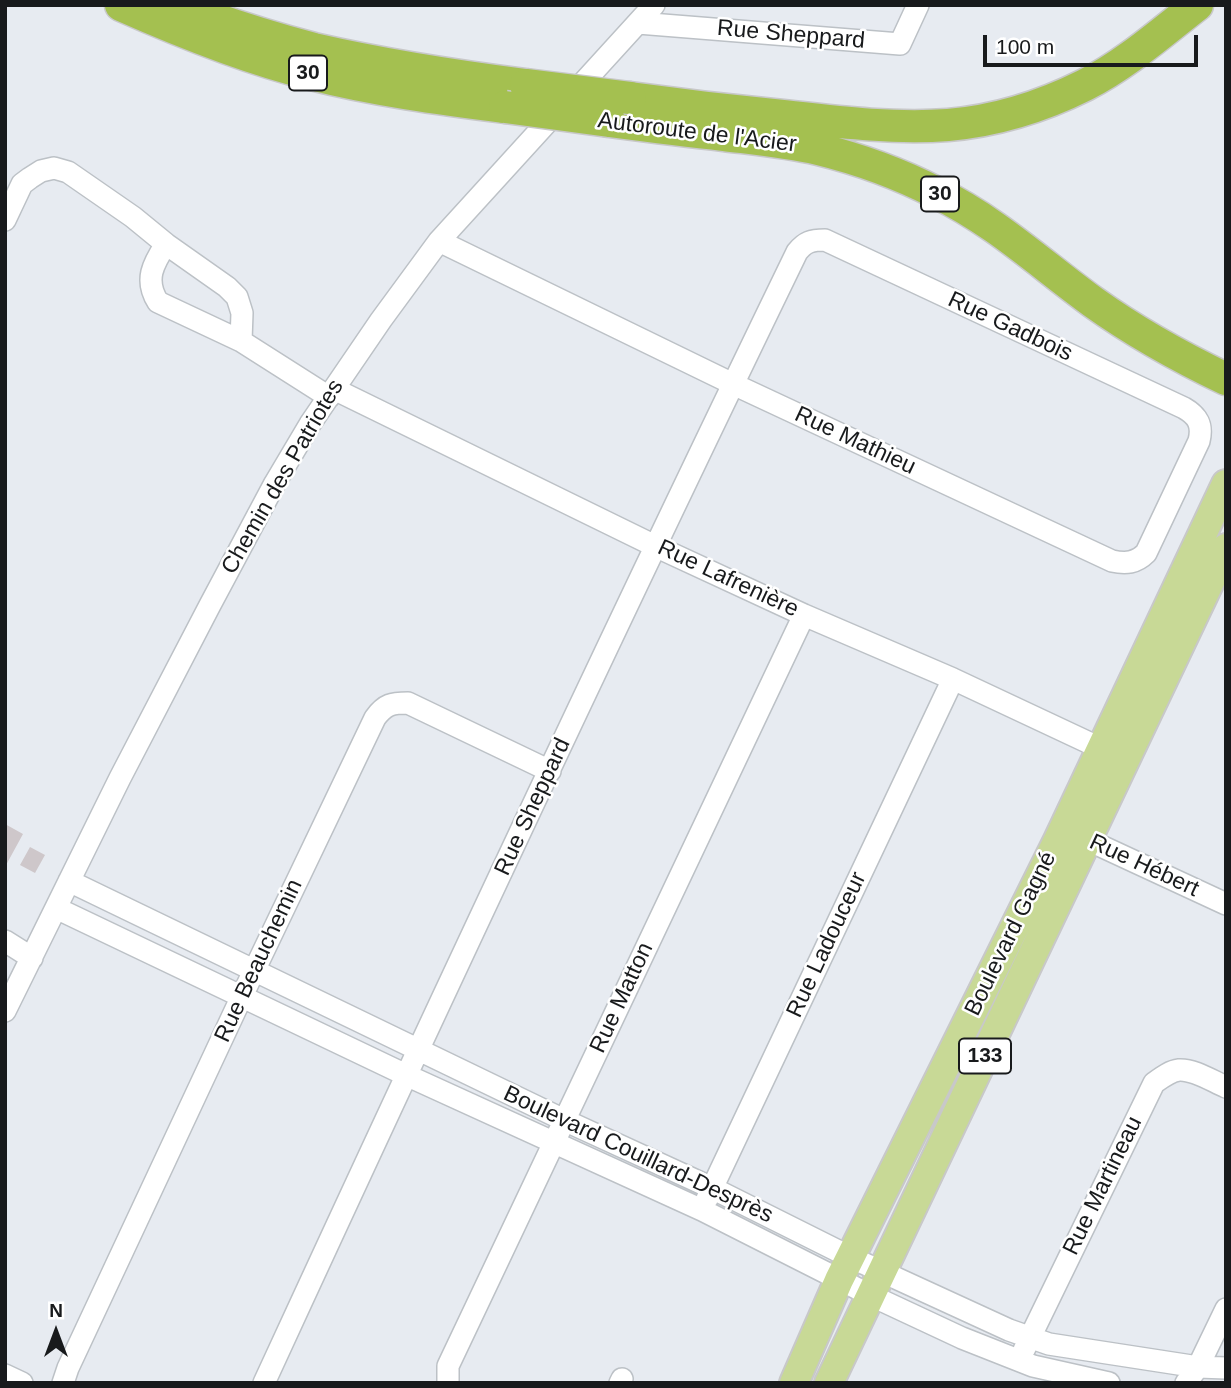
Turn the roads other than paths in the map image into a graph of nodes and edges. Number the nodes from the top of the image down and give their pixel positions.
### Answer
1 (121, 5) edge
2 (176, 5) edge
3 (654, 5) edge
4 (919, 5) edge
5 (1197, 5) edge
6 (638, 23) junction
7 (515, 96) junction
8 (5, 220) edge
9 (812, 240) joint
10 (439, 241) junction
11 (166, 244) junction
12 (241, 341) junction
13 (1226, 379) edge
14 (733, 384) junction
15 (331, 393) junction
16 (1200, 426) joint
17 (1226, 484) edge
18 (655, 546) junction
19 (1226, 548) edge
20 (804, 615) junction
21 (953, 679) junction
22 (1114, 755) junction
23 (550, 771) junction
24 (1076, 834) junction
25 (69, 881) junction
26 (1226, 904) edge
27 (56, 908) junction
28 (5, 941) edge
29 (33, 958) junction
30 (254, 972) junction
31 (242, 996) junction
32 (5, 1011) edge
33 (418, 1050) junction
34 (406, 1075) junction
35 (1226, 1087) edge
36 (564, 1120) junction
37 (553, 1142) junction
38 (712, 1188) junction
39 (702, 1210) junction
40 (845, 1269) junction
41 (876, 1284) junction
42 (1226, 1309) edge
43 (1030, 1338) junction
44 (1019, 1361) junction
45 (1226, 1368) edge
46 (5, 1375) edge
47 (1192, 1375) edge
48 (22, 1383) edge
49 (63, 1383) edge
50 (264, 1383) edge
51 (448, 1383) edge
52 (794, 1383) edge
53 (830, 1383) edge
54 (1109, 1383) edge

1 - 7 highway, Autoroute de l'Acier / 30
2 - 7 highway, Autoroute de l'Acier / 30
3 - 6 street, Chemin des Patriotes
4 - 6 street, Rue Sheppard
5 - 7 highway, Autoroute de l'Acier / 30, bridge
6 - 10 street, Chemin des Patriotes
7 - 13 highway, Autoroute de l'Acier / 30, bridge
8 - 11 street
9 - 14 street, Rue Sheppard
9 - 16 street, Rue Gadbois
10 - 14 street, Rue Mathieu
10 - 15 street, Chemin des Patriotes
11 - 12 street
11 - 12 street, Rue Lafrenière
12 - 15 street, Rue Lafrenière
14 - 16 street, Rue Mathieu
14 - 18 street, Rue Sheppard
15 - 18 street, Rue Lafrenière
15 - 25 street, Chemin des Patriotes
17 - 22 main road, Boulevard Gagné / 133
18 - 20 street, Rue Lafrenière
18 - 23 street, Rue Sheppard
19 - 22 main road, Boulevard Gagné / 133
20 - 21 street, Rue Lafrenière
20 - 36 street, Rue Matton
21 - 22 street, Rue Lafrenière
21 - 38 street, Rue Ladouceur
22 - 24 main road, Boulevard Gagné / 133
23 - 30 street, Rue Beauchemin
23 - 33 street, Rue Sheppard
24 - 26 street, Rue Hébert
24 - 40 main road, Boulevard Gagné / 133
24 - 41 main road, Boulevard Gagné / 133
25 - 27 street, Chemin des Patriotes
25 - 30 street, Boulevard Couillard-Desprès
27 - 29 street, Chemin des Patriotes
27 - 31 street, Boulevard Couillard-Desprès
28 - 29 street
29 - 32 street, Chemin des Patriotes
30 - 31 street, Rue Beauchemin
30 - 33 street, Boulevard Couillard-Desprès
31 - 34 street, Boulevard Couillard-Desprès
31 - 49 street, Rue Beauchemin
33 - 34 street, Rue Sheppard
33 - 36 street, Boulevard Couillard-Desprès
34 - 37 street, Boulevard Couillard-Desprès
34 - 50 street, Rue Sheppard
35 - 43 street, Rue Martineau
36 - 37 street, Rue Matton
36 - 38 street, Boulevard Couillard-Desprès
37 - 39 street, Boulevard Couillard-Desprès
37 - 51 street, Rue Matton
38 - 39 street, Rue Ladouceur
38 - 40 street, Boulevard Couillard-Desprès
39 - 40 street, Boulevard Couillard-Desprès
40 - 41 street, Boulevard Couillard-Desprès
40 - 52 main road, Boulevard Gagné / 133
41 - 43 street, Boulevard Couillard-Desprès
41 - 44 street, Boulevard Couillard-Desprès
41 - 53 main road, Boulevard Gagné / 133
42 - 47 street
43 - 44 street, Rue Martineau
43 - 47 street, Boulevard Couillard-Desprès
44 - 54 street, Boulevard Couillard-Desprès
45 - 47 street, Boulevard Couillard-Desprès
46 - 48 street

